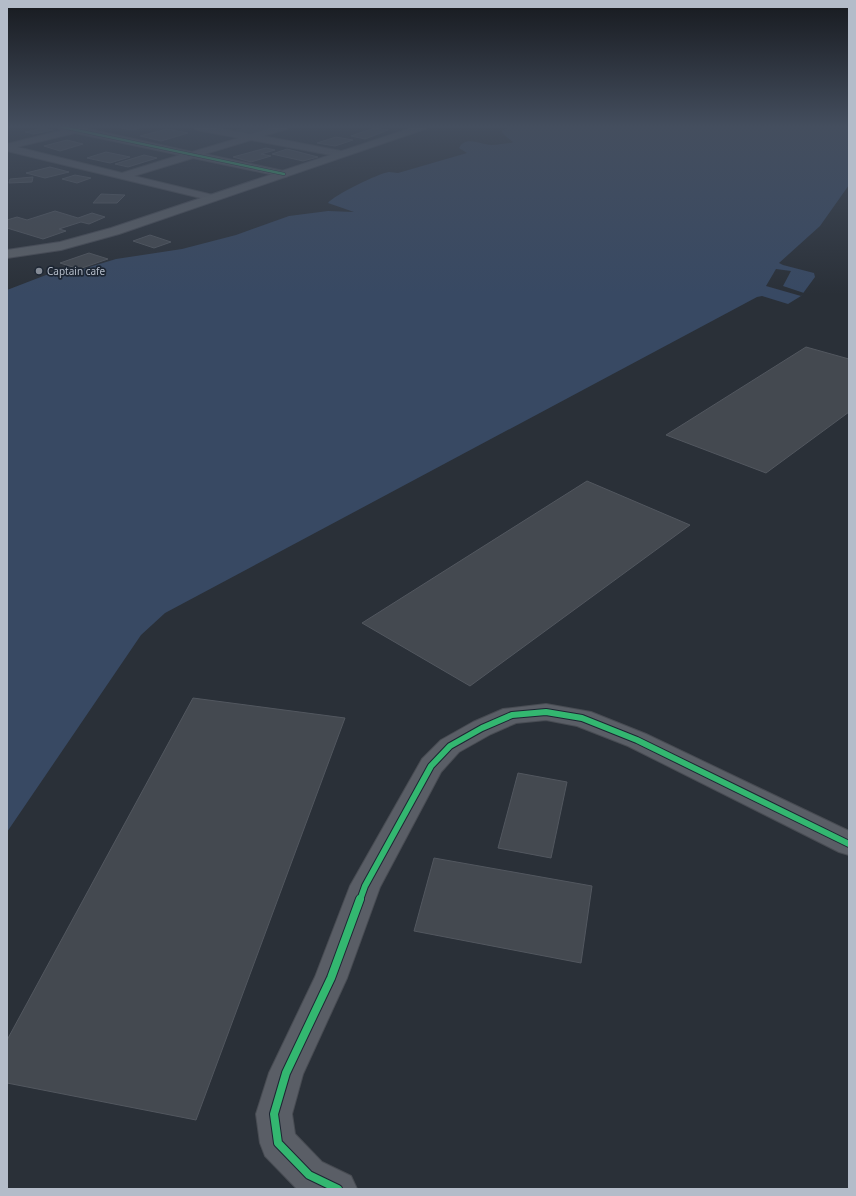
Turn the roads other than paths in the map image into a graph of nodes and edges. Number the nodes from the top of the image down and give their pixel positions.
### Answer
1 (149, 183) edge
2 (258, 183) edge
3 (213, 198) junction
4 (7, 254) edge
5 (849, 844) edge
6 (338, 1189) edge

1 - 3 street
2 - 3 main road
3 - 4 main road
5 - 6 street

